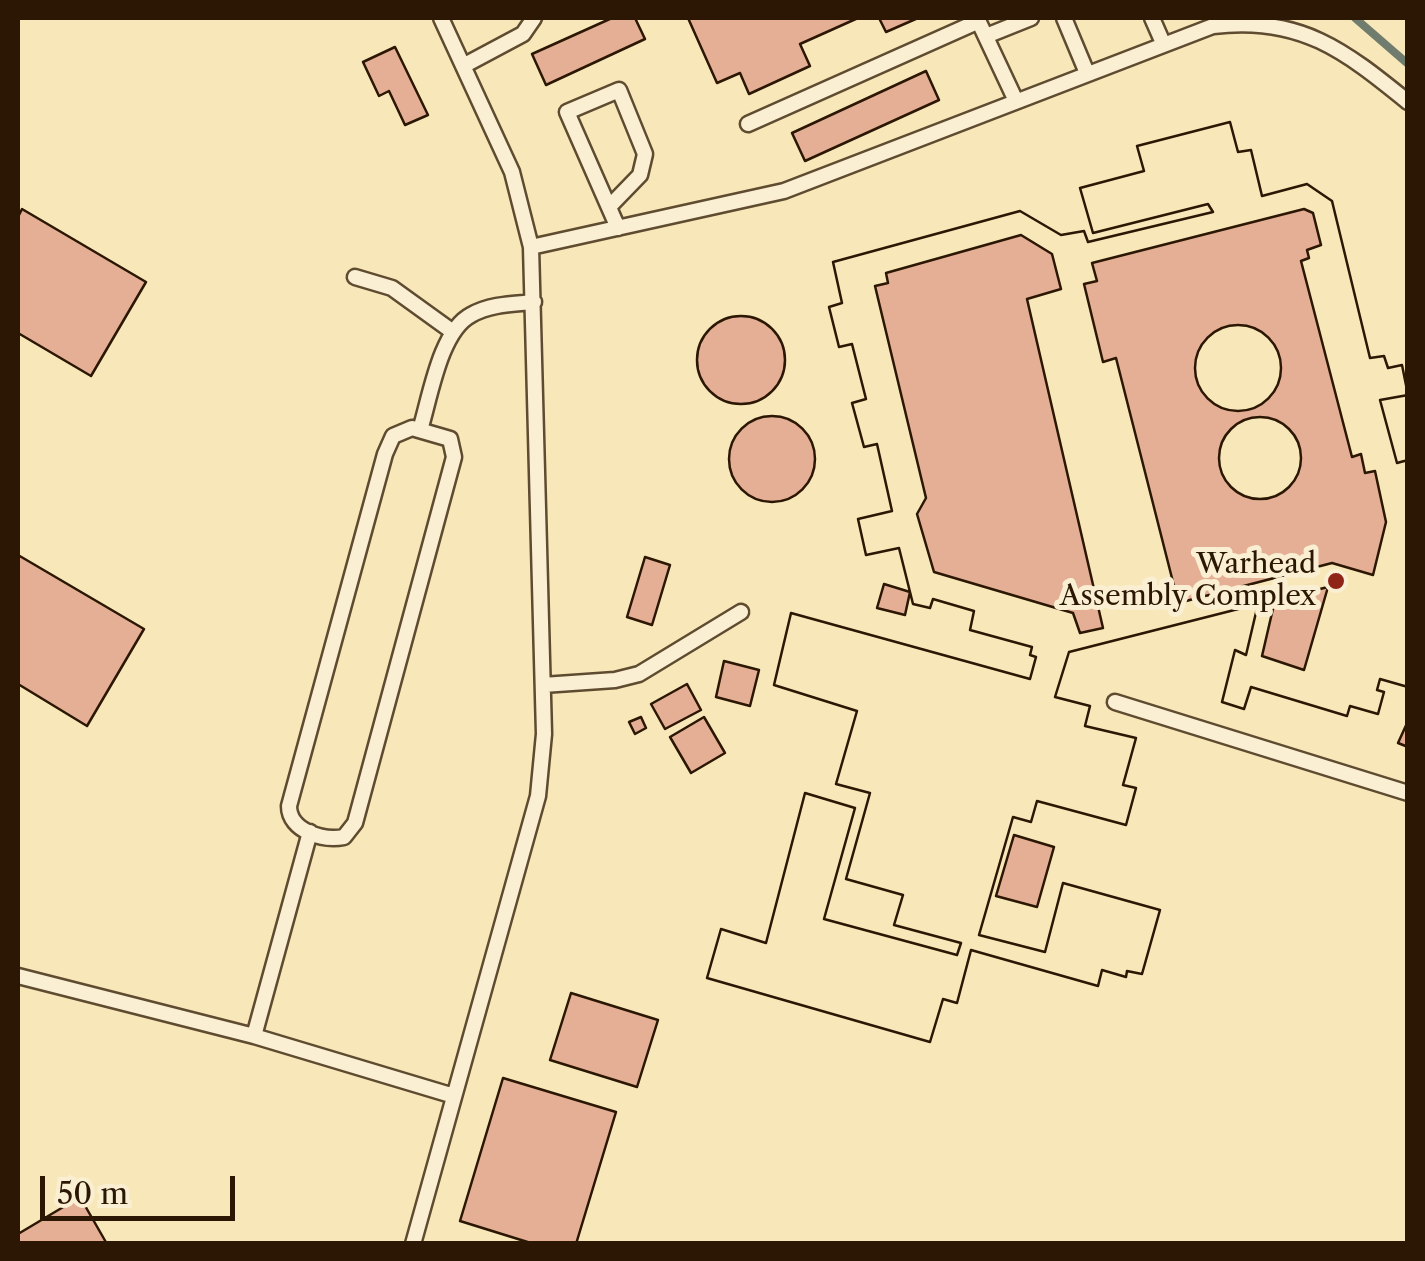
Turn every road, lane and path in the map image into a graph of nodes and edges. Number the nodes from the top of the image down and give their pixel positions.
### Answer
1 (442, 18) edge
2 (534, 18) edge
3 (1031, 18) edge
4 (1064, 18) edge
5 (1152, 18) edge
6 (981, 25) edge
7 (1163, 43) junction
8 (464, 66) junction
9 (1087, 73) junction
10 (1016, 100) junction
11 (1408, 102) edge
12 (748, 124) dead end
13 (608, 207) junction
14 (618, 228) junction
15 (530, 247) junction
16 (355, 277) dead end
17 (534, 302) junction
18 (453, 332) junction
19 (420, 430) junction
20 (741, 612) dead end
21 (543, 685) junction
22 (1114, 702) dead end
23 (1408, 792) edge
24 (310, 832) junction
25 (18, 976) edge
26 (254, 1036) junction
27 (454, 1096) junction
28 (413, 1244) edge

1 - 8 lane
2 - 8 lane
3 - 6 lane
4 - 9 lane
5 - 7 lane
6 - 10 lane
6 - 12 lane
7 - 9 lane
7 - 11 lane
8 - 15 lane
9 - 10 lane
10 - 14 lane
13 - 13 lane
13 - 14 lane
14 - 15 lane
15 - 17 lane
16 - 18 lane
17 - 18 lane
17 - 21 lane
18 - 19 lane
19 - 24 lane
19 - 24 lane
20 - 21 lane
21 - 27 lane
22 - 23 lane
24 - 26 lane
25 - 26 lane
26 - 27 lane
27 - 28 lane

